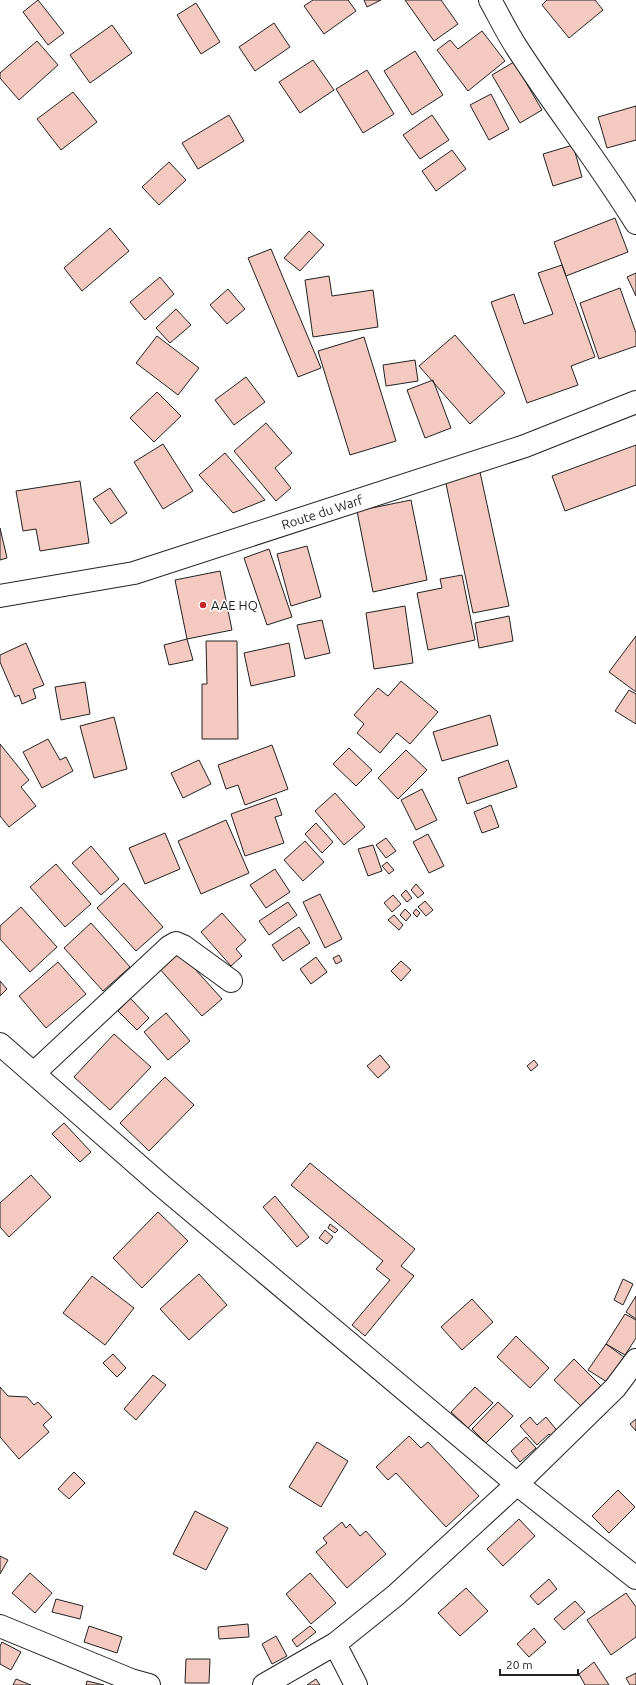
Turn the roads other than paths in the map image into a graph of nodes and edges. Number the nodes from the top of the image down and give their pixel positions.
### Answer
1 (490, 0) edge
2 (636, 223) edge
3 (636, 402) edge
4 (0, 596) edge
5 (230, 981) dead end
6 (0, 1044) edge
7 (34, 1073) junction
8 (636, 1360) edge
9 (517, 1484) junction
10 (636, 1578) edge
11 (0, 1626) edge
12 (335, 1644) junction
13 (149, 1685) edge
14 (264, 1685) edge
15 (356, 1685) edge

1 - 2 street
3 - 4 street, Route du Warf
5 - 7 street
6 - 7 street
7 - 9 street
8 - 9 street
9 - 10 street
9 - 12 street
11 - 13 street
12 - 14 street
12 - 15 street

